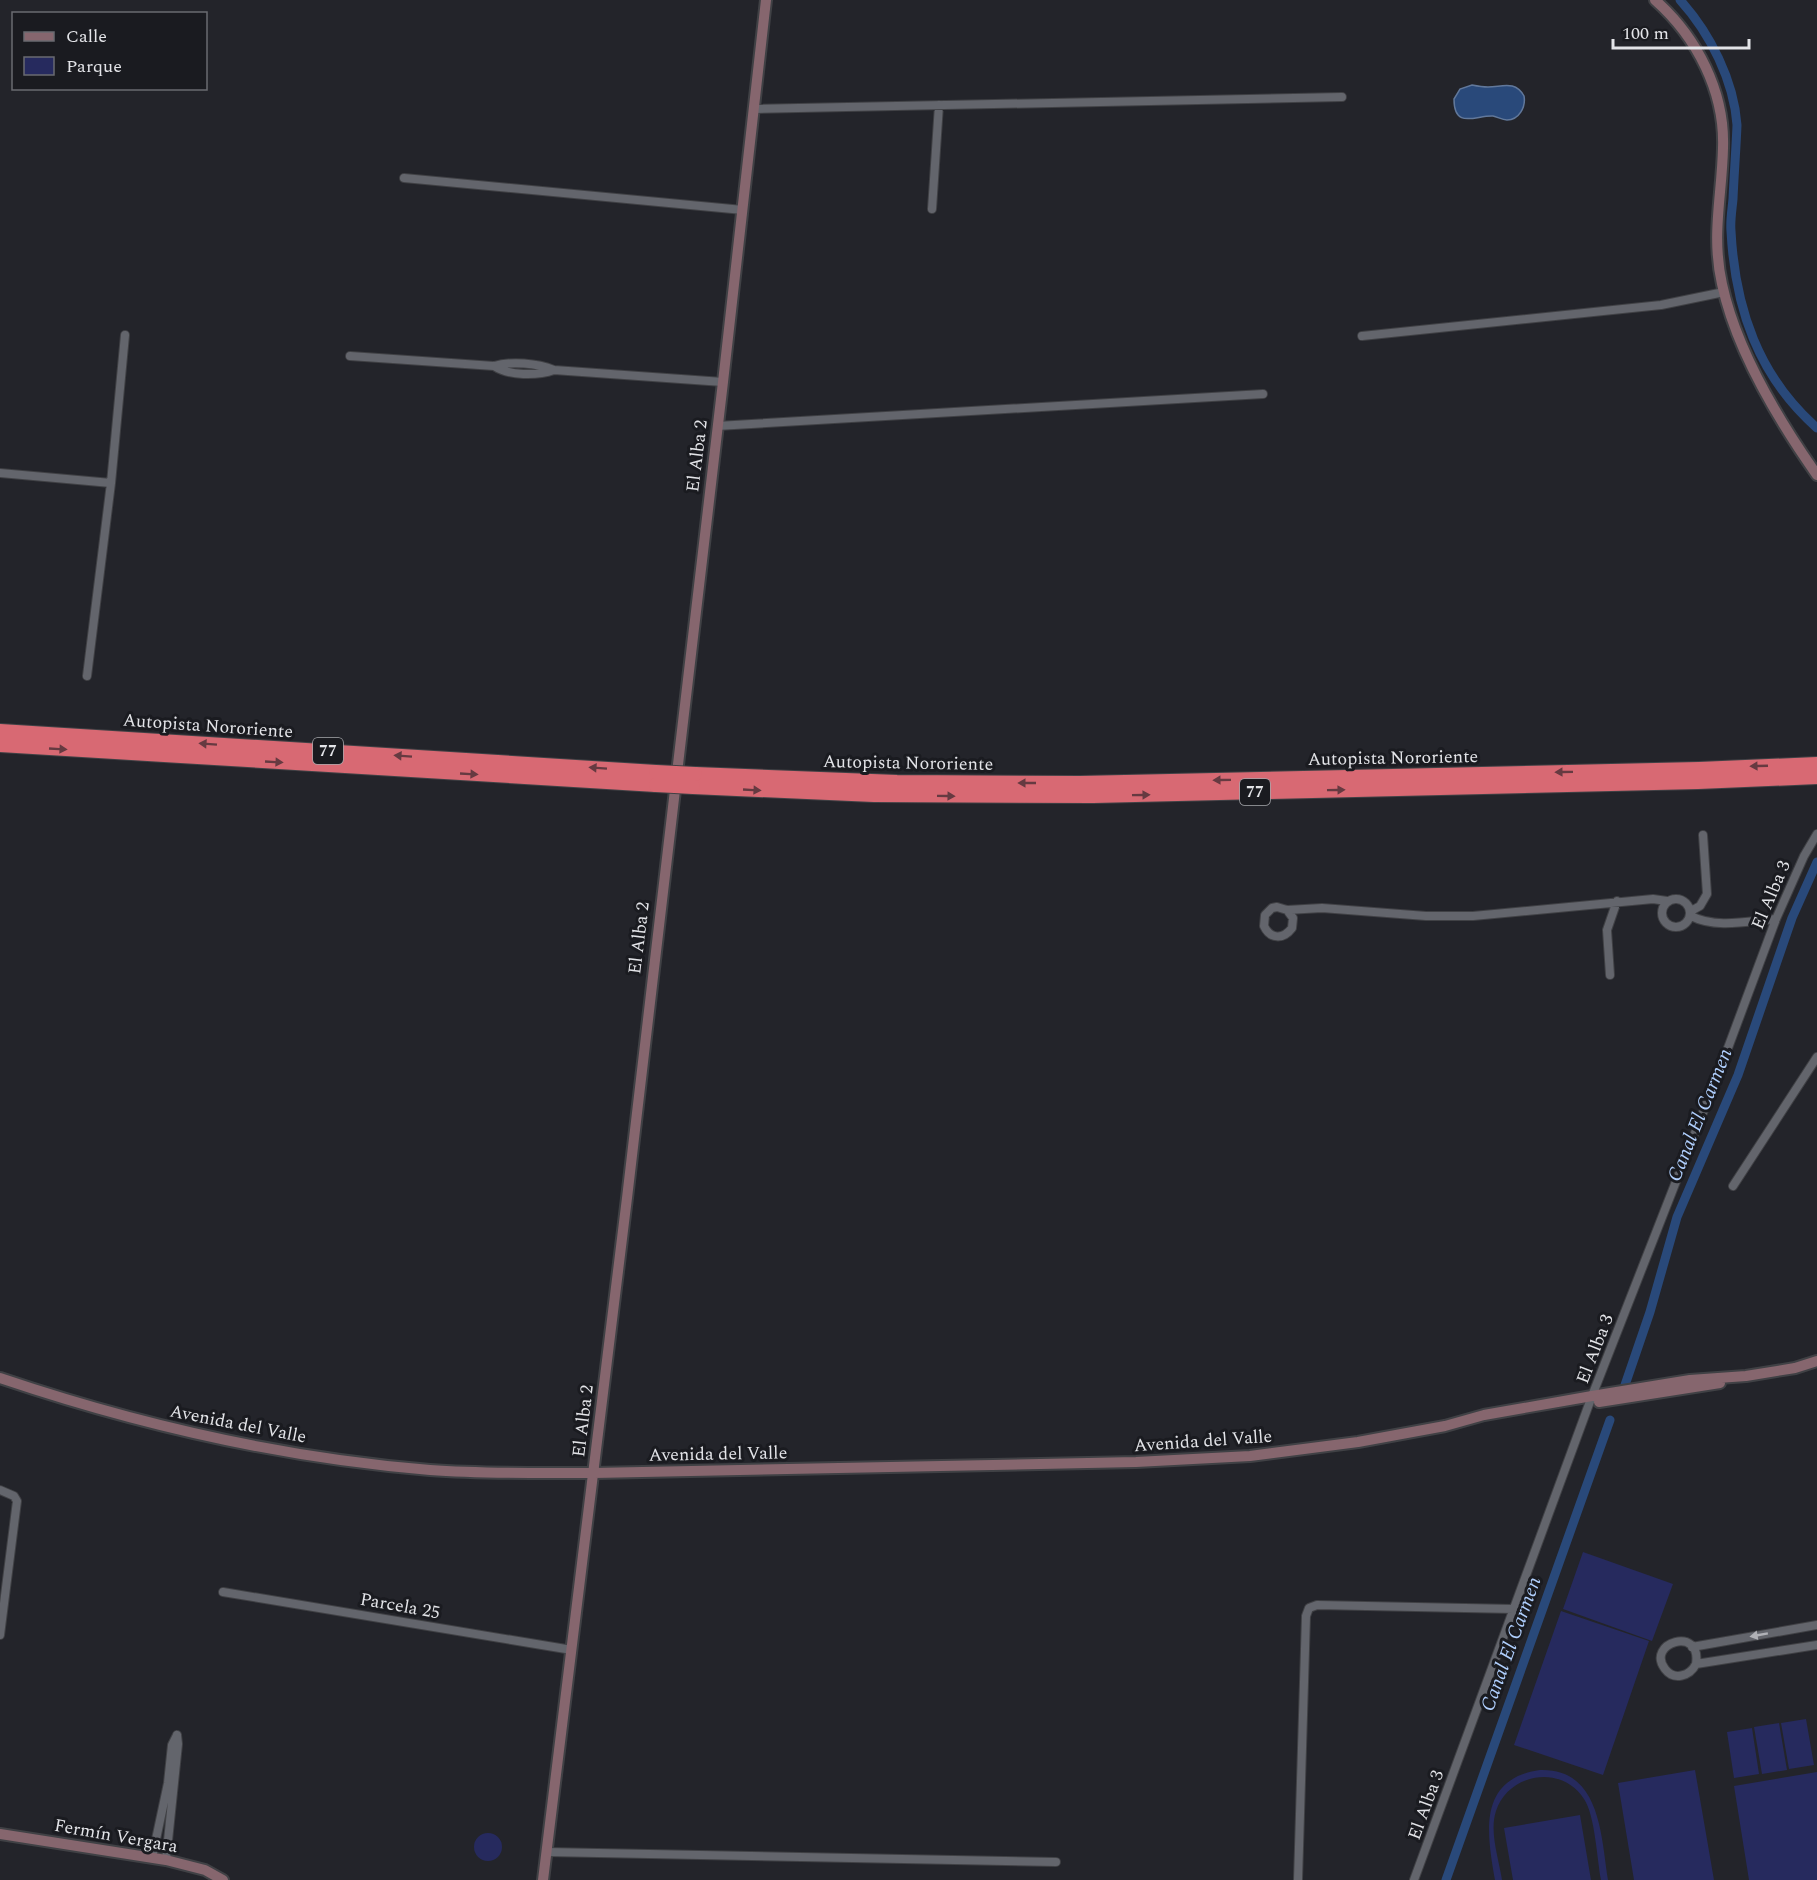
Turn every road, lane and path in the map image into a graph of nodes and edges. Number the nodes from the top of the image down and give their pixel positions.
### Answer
1 (766, 0) edge
2 (1655, 0) edge
3 (1342, 97) dead end
4 (939, 105) junction
5 (754, 110) junction
6 (404, 178) dead end
7 (932, 209) dead end
8 (742, 210) junction
9 (1724, 292) junction
10 (125, 335) dead end
11 (1362, 336) dead end
12 (350, 356) dead end
13 (723, 382) junction
14 (1263, 394) dead end
15 (717, 426) junction
16 (0, 474) edge
17 (1817, 475) edge
18 (111, 483) junction
19 (87, 676) dead end
20 (0, 731) edge
21 (0, 745) edge
22 (1817, 764) edge
23 (1817, 777) edge
24 (656, 778) junction
25 (694, 780) junction
26 (1817, 834) edge
27 (1704, 835) dead end
28 (1617, 901) junction
29 (1667, 901) junction
30 (1287, 909) junction
31 (1691, 914) junction
32 (1776, 919) junction
33 (1610, 975) dead end
34 (1817, 1057) edge
35 (1733, 1186) dead end
36 (1817, 1361) edge
37 (1795, 1368) junction
38 (1817, 1369) edge
39 (0, 1379) edge
40 (1591, 1400) junction
41 (594, 1473) junction
42 (0, 1490) edge
43 (223, 1592) dead end
44 (1514, 1609) junction
45 (1817, 1626) edge
46 (0, 1635) edge
47 (1817, 1645) edge
48 (1692, 1647) junction
49 (572, 1650) junction
50 (1696, 1664) junction
51 (0, 1834) edge
52 (547, 1852) junction
53 (152, 1858) junction
54 (166, 1860) junction
55 (1056, 1862) dead end
56 (223, 1880) edge
57 (543, 1880) edge
58 (1298, 1880) edge
59 (1414, 1880) edge

1 - 5 street, El Alba 2
2 - 9 street
3 - 4 street
4 - 5 street
4 - 7 street
5 - 8 street, El Alba 2
6 - 8 street
8 - 13 street, El Alba 2
9 - 11 street
9 - 17 street
10 - 18 street
12 - 13 street
13 - 15 street, El Alba 2
14 - 15 street
15 - 41 street, El Alba 2
16 - 18 street
18 - 19 street
24 -> 20 highway, Autopista Nororiente / 77
21 -> 24 highway, Autopista Nororiente / 77
22 -> 25 highway, Autopista Nororiente / 77
25 -> 23 highway, Autopista Nororiente / 77
24 - 25 highway, Autopista Nororiente / 77, bridge
26 - 32 street, El Alba 3
27 - 31 street
28 - 29 street
28 - 30 street
28 - 33 street
29 - 31 street
29 - 31 street
30 - 30 street
31 - 32 street
32 - 40 street, El Alba 3
34 - 35 street
36 - 37 street, Avenida del Valle
37 - 38 street, Avenida del Valle
37 - 40 street, Avenida del Valle
39 - 41 street, Avenida del Valle
40 - 41 street, Avenida del Valle
40 - 44 street, El Alba 3
41 - 49 street, El Alba 2
42 - 46 street
43 - 49 street, Parcela 25
44 - 58 street
44 - 59 street, El Alba 3
45 -> 48 street
47 - 50 street
48 - 50 street
48 - 50 street
49 - 52 street, El Alba 2
51 - 53 street, Fermín Vergara
52 - 55 street
52 - 57 street, El Alba 2
53 - 54 street, Fermín Vergara
53 - 54 street
54 - 56 street, Fermín Vergara

